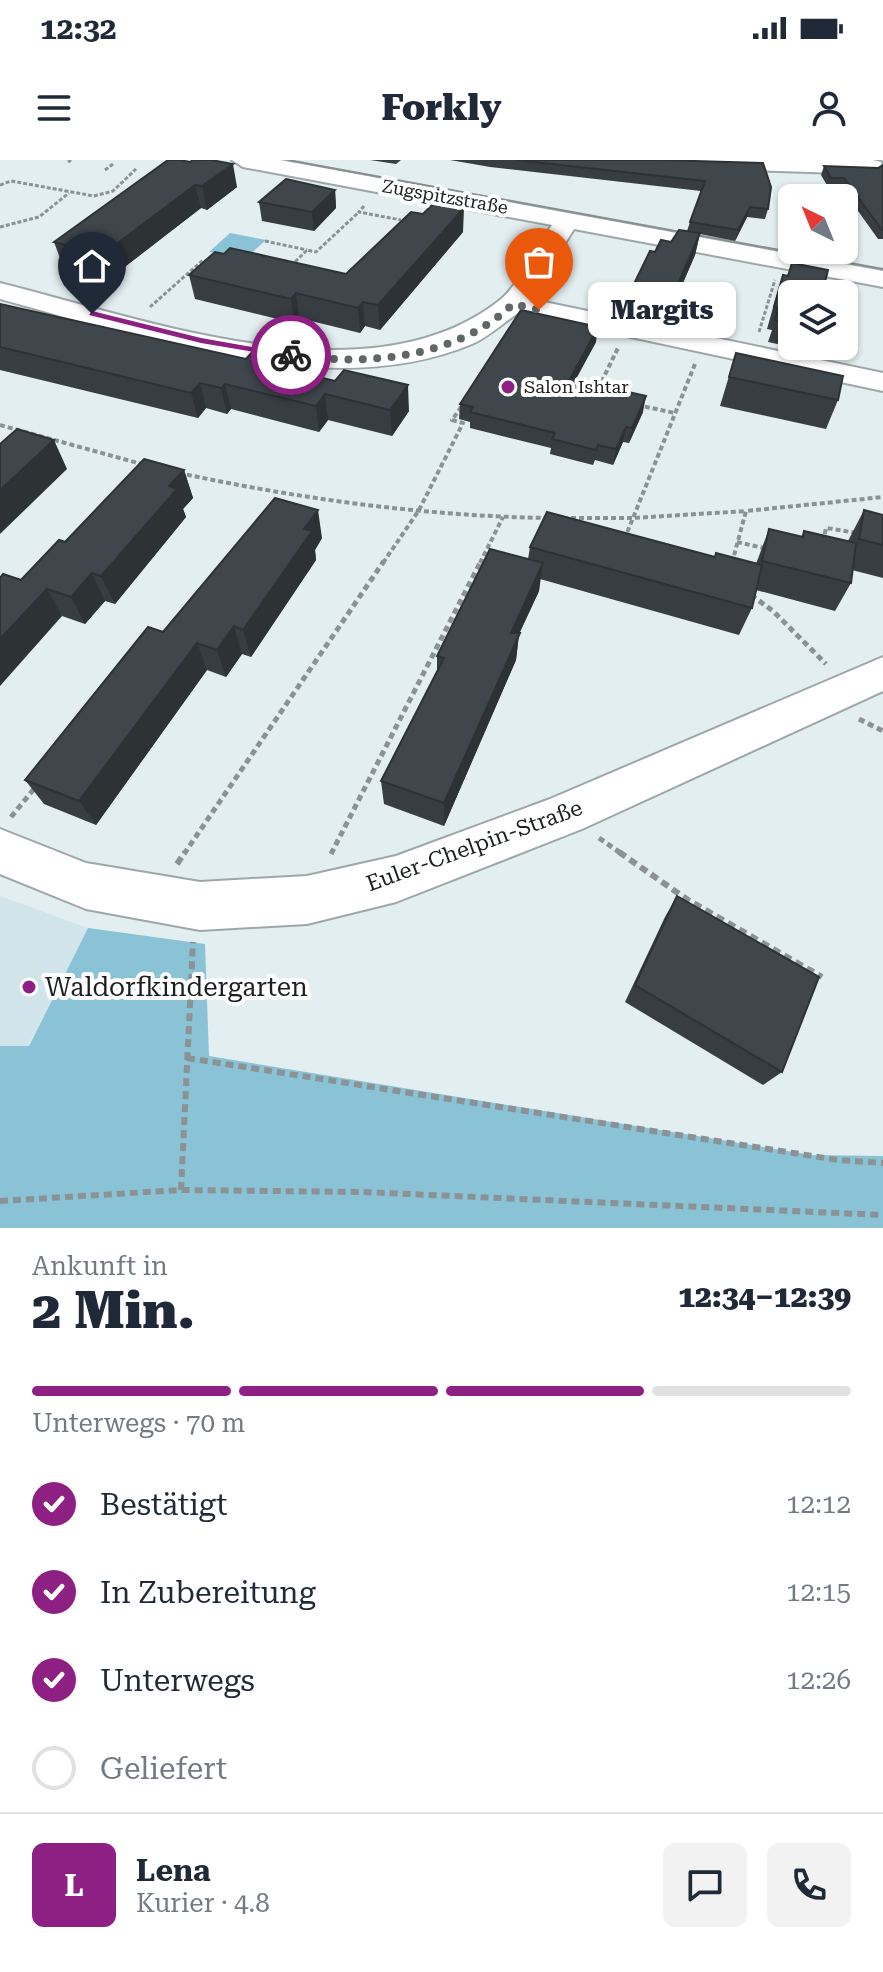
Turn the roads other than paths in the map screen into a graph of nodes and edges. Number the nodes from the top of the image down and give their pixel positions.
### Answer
1 (243, 160) edge
2 (658, 160) edge
3 (875, 169) edge
4 (567, 220) junction
5 (883, 279) edge
6 (0, 291) edge
7 (513, 304) junction
8 (883, 382) edge
9 (866, 680) edge
10 (5, 834) edge

1 - 4 street, Zugspitzstraße
2 - 3 street
4 - 5 street, Zugspitzstraße
4 - 7 street
6 - 7 street
7 - 8 street
9 - 10 street, Euler-Chelpin-Straße

